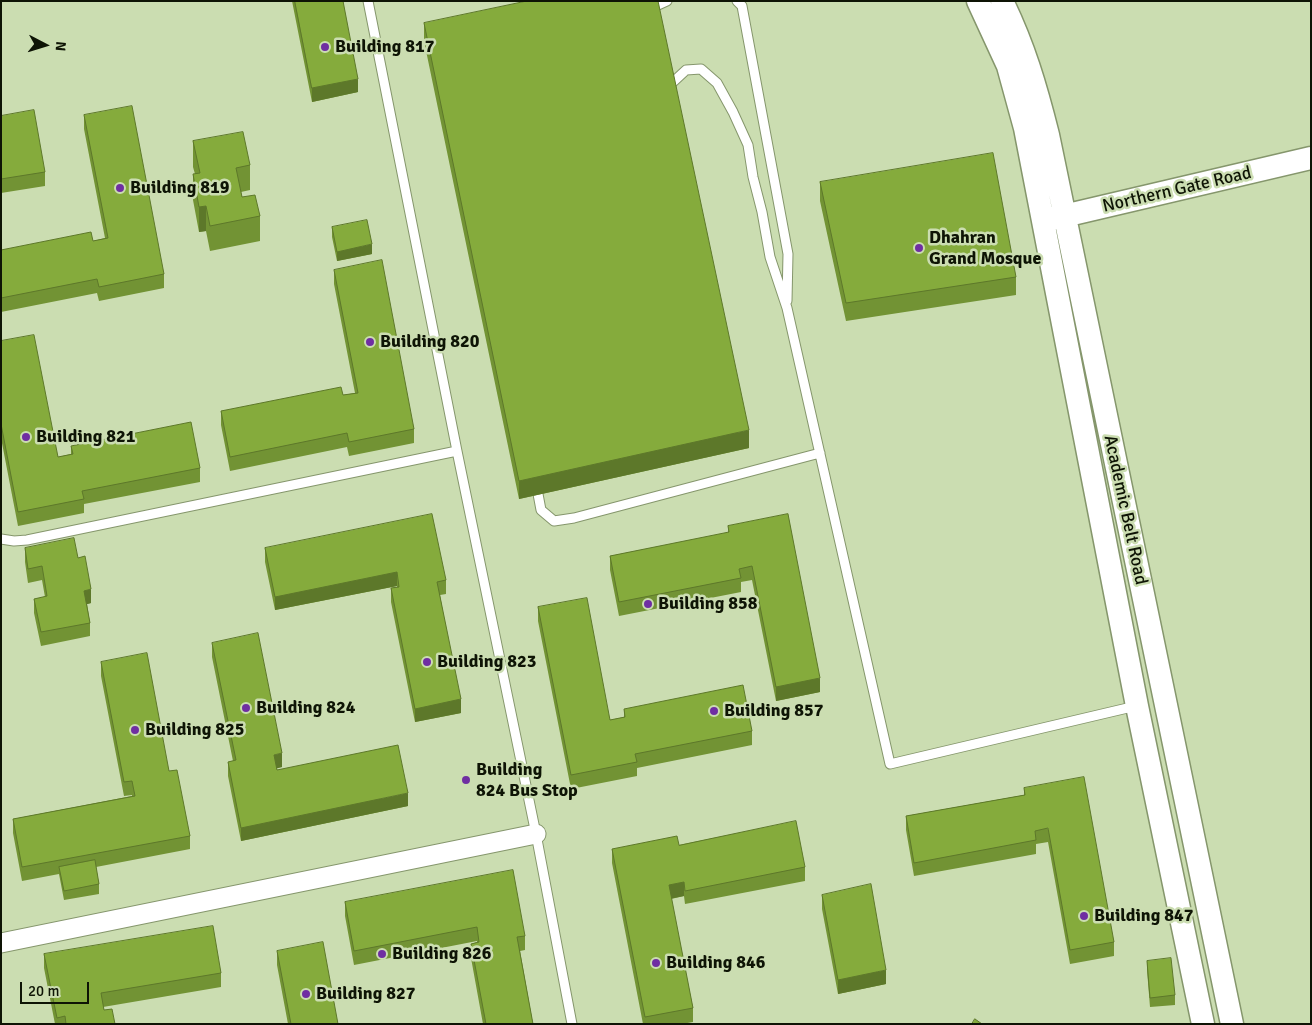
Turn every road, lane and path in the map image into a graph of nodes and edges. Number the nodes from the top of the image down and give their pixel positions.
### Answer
1 (368, 1) edge
2 (667, 1) edge
3 (737, 1) edge
4 (978, 1) edge
5 (1002, 1) edge
6 (656, 6) edge
7 (672, 83) edge
8 (1311, 158) edge
9 (1054, 219) junction
10 (787, 308) junction
11 (457, 451) junction
12 (820, 454) junction
13 (538, 494) edge
14 (1, 539) edge
15 (1137, 706) junction
16 (536, 834) junction
17 (1, 943) edge
18 (572, 1024) edge
19 (1203, 1024) edge
20 (1232, 1024) edge

1 - 11 lane
2 - 6 lane
3 - 10 lane
4 - 9 street, Academic Belt Road
5 - 9 street, Academic Belt Road
7 - 10 lane
8 - 9 street, Northern Gate Road
9 - 15 street, Academic Belt Road
9 - 20 street, Academic Belt Road
10 - 12 lane
11 - 14 lane
11 - 16 lane
12 - 13 lane
12 - 15 lane
15 - 19 street, Academic Belt Road
16 - 17 street
16 - 18 lane

